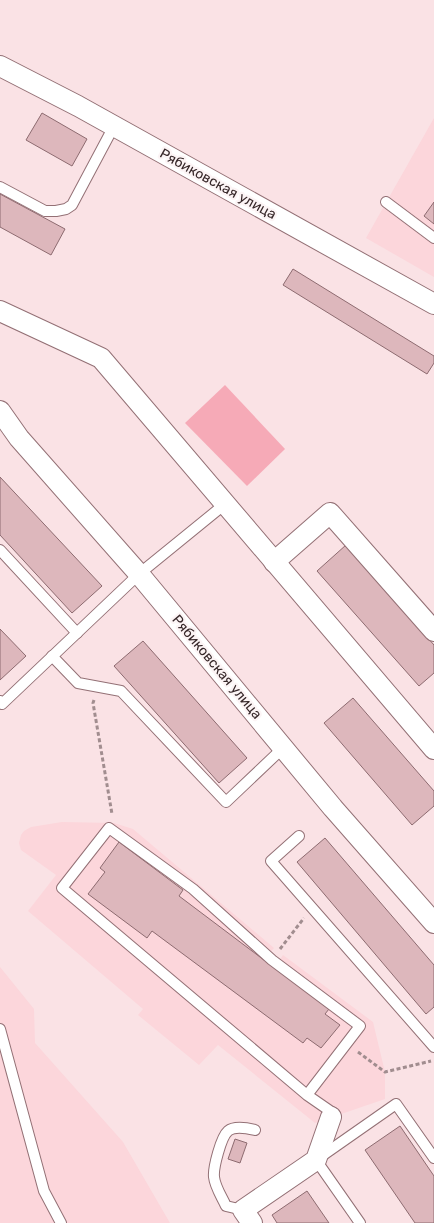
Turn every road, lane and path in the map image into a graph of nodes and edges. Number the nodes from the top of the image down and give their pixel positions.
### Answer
1 (0, 66) edge
2 (114, 126) junction
3 (0, 187) edge
4 (386, 202) dead end
5 (434, 238) edge
6 (434, 304) edge
7 (0, 311) edge
8 (0, 411) edge
9 (225, 504) junction
10 (0, 550) edge
11 (274, 562) junction
12 (139, 574) junction
13 (434, 631) edge
14 (77, 632) junction
15 (52, 656) junction
16 (96, 687) junction
17 (0, 701) edge
18 (433, 746) edge
19 (284, 748) junction
20 (112, 814) dead end
21 (299, 836) dead end
22 (312, 908) junction
23 (434, 923) edge
24 (279, 951) dead end
25 (0, 1029) edge
26 (346, 1043) junction
27 (434, 1047) edge
28 (434, 1060) edge
29 (307, 1095) junction
30 (331, 1117) joint
31 (255, 1130) dead end
32 (434, 1158) edge
33 (316, 1160) junction
34 (248, 1216) edge
35 (61, 1223) edge
36 (360, 1223) edge

1 - 2 street, Рябиковская улица
2 - 3 lane
2 - 6 street, Рябиковская улица
4 - 5 lane
7 - 9 street
8 - 12 street, Рябиковская улица
9 - 11 street
9 - 12 lane
10 - 14 lane
11 - 13 street
11 - 18 street
12 - 14 lane
12 - 19 street, Рябиковская улица
14 - 15 lane
15 - 16 lane
15 - 17 lane
16 - 19 lane
16 - 20 path
19 - 23 street, Рябиковская улица
21 - 22 lane
22 - 24 path
22 - 27 lane
25 - 35 lane
26 - 28 path
26 - 29 lane
26 - 29 lane
29 - 30 lane
30 - 33 street
31 - 34 lane
32 - 33 lane
33 - 34 street
33 - 36 lane

